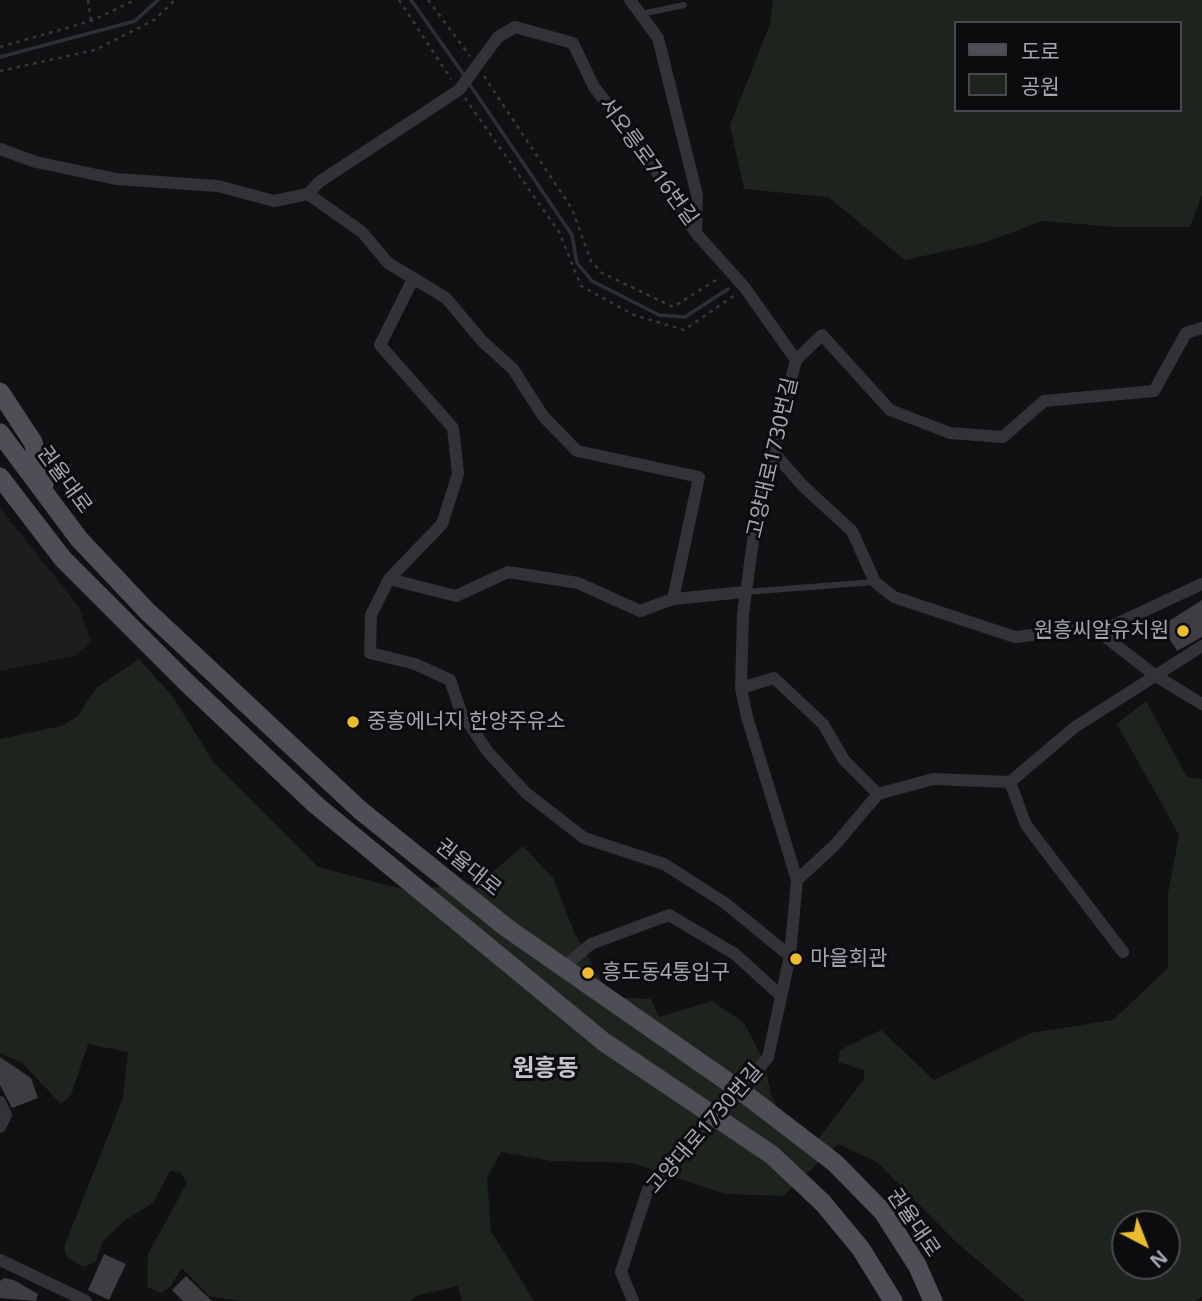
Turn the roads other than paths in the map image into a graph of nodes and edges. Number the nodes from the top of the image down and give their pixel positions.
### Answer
1 (630, 0) edge
2 (684, 5) dead end
3 (641, 15) junction
4 (0, 149) edge
5 (308, 194) junction
6 (696, 233) junction
7 (413, 279) junction
8 (1202, 328) edge
9 (796, 360) junction
10 (0, 392) edge
11 (0, 433) edge
12 (774, 453) junction
13 (0, 477) edge
14 (47, 496) junction
15 (389, 579) junction
16 (875, 582) junction
17 (1202, 584) edge
18 (745, 592) junction
19 (673, 599) junction
20 (1099, 632) junction
21 (1202, 646) edge
22 (1156, 676) junction
23 (741, 688) junction
24 (1202, 704) edge
25 (1010, 782) junction
26 (878, 794) junction
27 (797, 880) junction
28 (1123, 952) dead end
29 (790, 956) junction
30 (562, 968) junction
31 (780, 995) junction
32 (741, 1091) junction
33 (0, 1102) edge
34 (717, 1116) junction
35 (0, 1127) edge
36 (0, 1260) edge
37 (79, 1299) edge
38 (633, 1301) edge
39 (892, 1301) edge
40 (933, 1301) edge

1 - 3 street, 서오릉로716번길
2 - 3 lane
3 - 6 street, 서오릉로716번길
4 - 5 street
5 - 6 street, 서오릉로716번길
5 - 7 street
6 - 9 street, 고양대로1730번길
7 - 15 street
7 - 19 street
8 - 9 street
9 - 12 street, 고양대로1730번길
10 - 14 main road
11 - 14 main road, 권율대로
12 - 16 street
12 - 18 street, 고양대로1730번길
13 - 34 main road
14 - 30 main road, 권율대로
15 - 19 street
15 - 29 street
16 - 18 lane
16 - 20 street
17 - 20 street
18 - 19 street
18 - 23 street, 고양대로1730번길
20 - 22 street
21 - 22 street
22 - 24 street
22 - 25 street
23 - 26 street
23 - 27 street, 고양대로1730번길
25 - 26 street
25 - 28 street
26 - 27 street
27 - 29 street, 고양대로1730번길
29 - 31 street, 고양대로1730번길
30 - 31 street
30 - 32 main road, 권율대로
31 - 32 street, 고양대로1730번길
32 - 34 street, 고양대로1730번길
32 - 40 main road, 권율대로
33 - 35 street
34 - 38 street, 고양대로1730번길
34 - 39 main road
36 - 37 street

